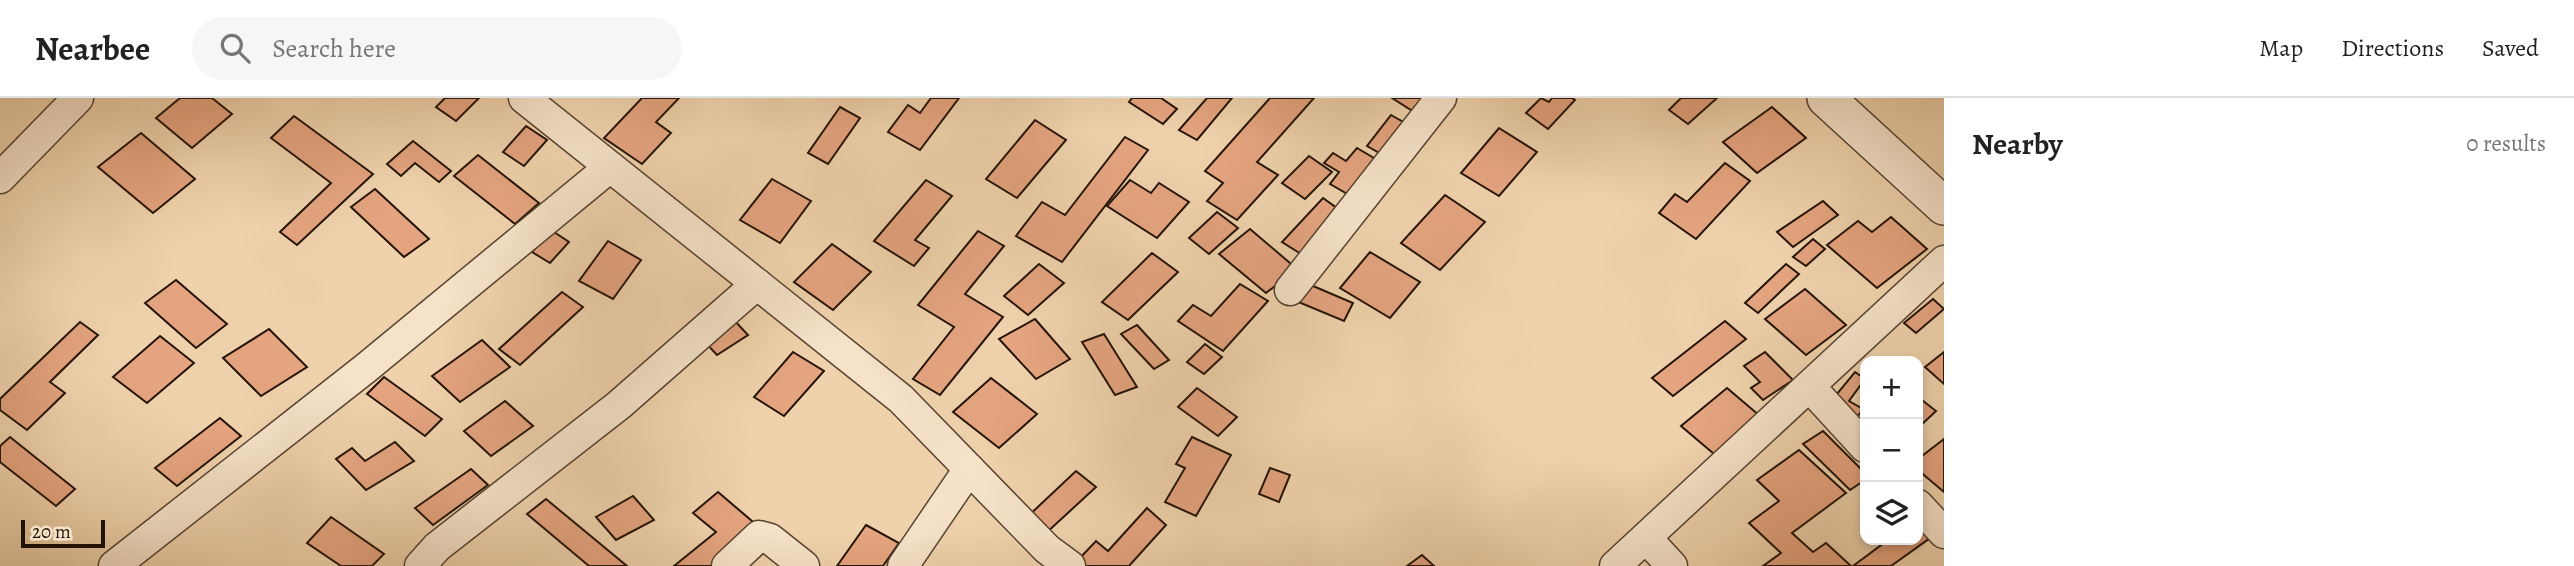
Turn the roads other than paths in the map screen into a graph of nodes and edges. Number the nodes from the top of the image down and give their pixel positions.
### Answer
1 (78, 98) edge
2 (524, 98) edge
3 (1441, 98) edge
4 (1826, 98) edge
5 (610, 167) junction
6 (0, 178) edge
7 (1944, 206) edge
8 (1944, 261) edge
9 (757, 284) junction
10 (1290, 290) dead end
11 (1810, 387) junction
12 (1860, 442) edge
13 (969, 469) junction
14 (1923, 510) edge
15 (1944, 533) edge
16 (1647, 539) junction
17 (114, 566) edge
18 (420, 566) edge
19 (727, 566) edge
20 (804, 566) edge
21 (903, 566) edge
22 (1070, 566) edge
23 (1615, 566) edge
24 (1672, 566) edge

1 - 6 street
2 - 5 street
3 - 10 street
4 - 7 street
5 - 9 street
5 - 17 street
8 - 11 street
9 - 13 street
9 - 18 street
11 - 12 street
11 - 16 street
13 - 21 street
13 - 22 street
14 - 15 street
16 - 23 street
16 - 24 street
19 - 20 street

